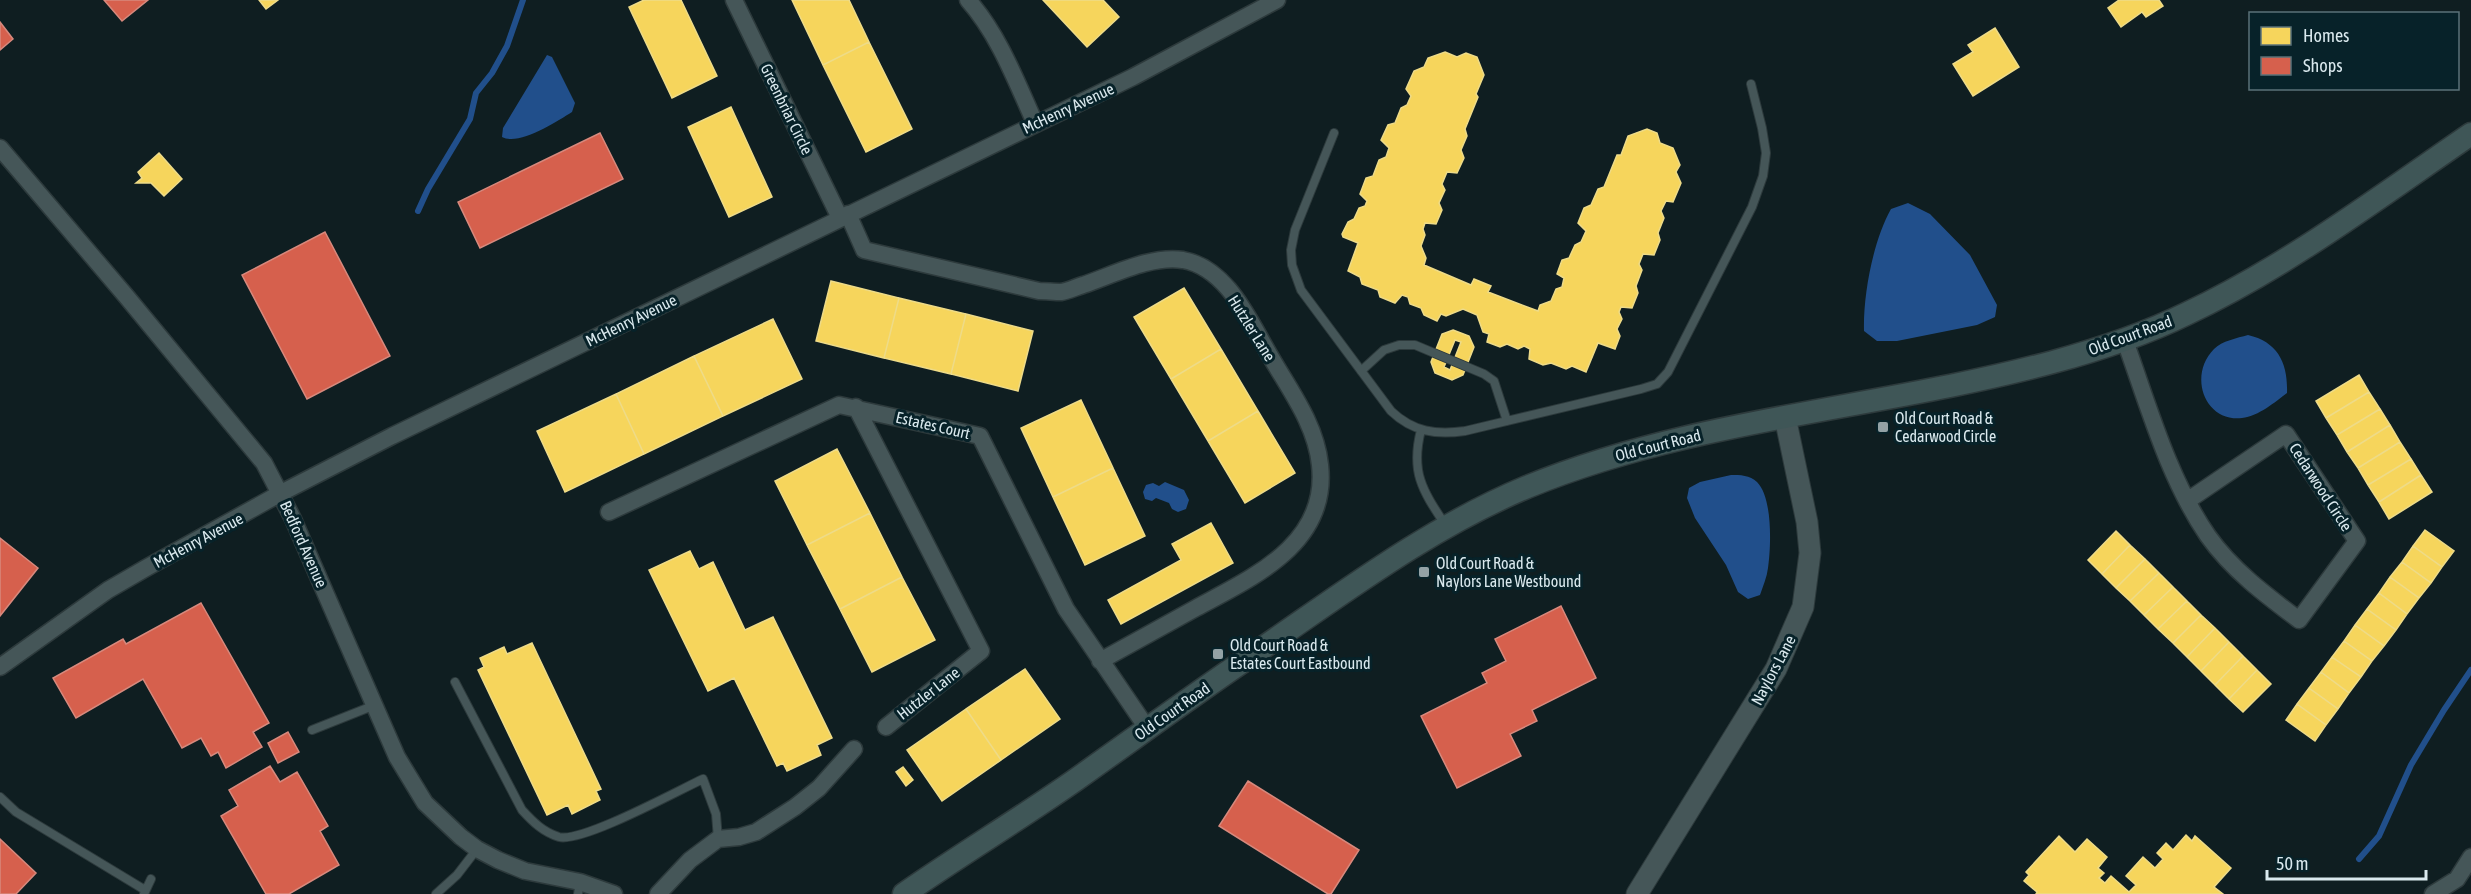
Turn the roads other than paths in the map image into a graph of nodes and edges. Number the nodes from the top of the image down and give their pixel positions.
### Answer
1 (734, 0) edge
2 (968, 0) edge
3 (1277, 0) edge
4 (1751, 84) dead end
5 (1035, 123) junction
6 (1334, 133) dead end
7 (2471, 134) edge
8 (0, 148) edge
9 (844, 216) junction
10 (2124, 338) junction
11 (1361, 371) junction
12 (856, 407) junction
13 (1785, 417) junction
14 (1507, 421) junction
15 (1421, 430) junction
16 (281, 493) junction
17 (2187, 501) junction
18 (609, 512) dead end
19 (1446, 526) junction
20 (1100, 661) junction
21 (0, 666) edge
22 (455, 682) dead end
23 (375, 705) junction
24 (886, 727) dead end
25 (1147, 728) junction
26 (312, 730) dead end
27 (854, 749) dead end
28 (0, 797) edge
29 (718, 839) junction
30 (477, 849) junction
31 (2471, 857) edge
32 (151, 879) dead end
33 (579, 888) edge
34 (144, 892) edge
35 (436, 894) edge
36 (614, 894) edge
37 (658, 894) edge
38 (904, 894) edge
39 (1637, 894) edge
40 (2433, 894) edge

1 - 9 street, Greenbriar Circle
2 - 5 street
3 - 5 street, McHenry Avenue
4 - 14 lane
5 - 9 street, McHenry Avenue
6 - 11 lane
7 - 10 main road, Old Court Road
8 - 16 street, Bedford Avenue
9 - 16 street, McHenry Avenue
9 - 20 street, Hutzler Lane
10 - 13 main road, Old Court Road
10 - 17 street, Cedarwood Circle
11 - 14 lane
11 - 15 lane
12 - 18 street, Estates Court
12 - 20 street, Estates Court
12 - 24 street, Hutzler Lane
13 - 19 main road, Old Court Road
13 - 39 street, Naylors Lane
14 - 15 lane
15 - 19 lane
16 - 21 street, McHenry Avenue
16 - 23 street, Bedford Avenue
17 - 17 street, Cedarwood Circle
19 - 25 main road, Old Court Road
20 - 25 street, Estates Court
22 - 29 lane
23 - 26 lane
23 - 30 street, Bedford Avenue
25 - 38 main road, Old Court Road
27 - 29 street
28 - 34 lane
29 - 37 street
30 - 33 street, Bedford Avenue
30 - 35 lane
31 - 40 street
32 - 34 lane
33 - 36 street, Bedford Avenue

